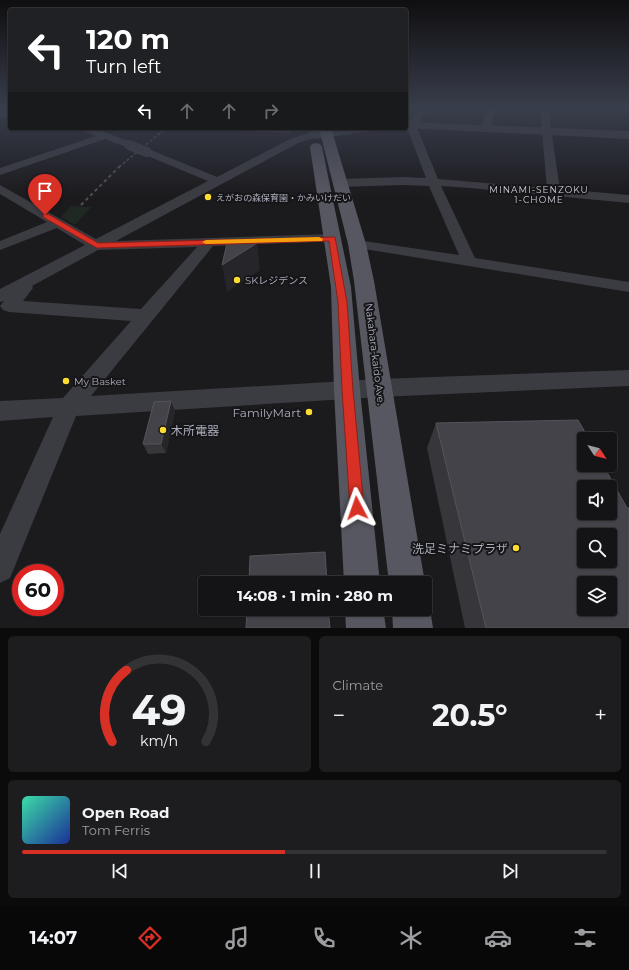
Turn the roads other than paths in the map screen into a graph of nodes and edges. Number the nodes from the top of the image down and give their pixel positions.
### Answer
1 (98, 138) edge
2 (111, 138) edge
3 (301, 138) edge
4 (320, 138) edge
5 (322, 138) edge
6 (414, 138) edge
7 (548, 138) edge
8 (0, 172) edge
9 (218, 181) junction
10 (433, 182) junction
11 (339, 183) junction
12 (0, 188) edge
13 (554, 192) junction
14 (629, 199) edge
15 (58, 223) junction
16 (333, 238) junction
17 (209, 242) junction
18 (357, 244) junction
19 (0, 246) edge
20 (97, 246) junction
21 (469, 261) junction
22 (31, 281) junction
23 (629, 287) edge
24 (0, 296) edge
25 (146, 316) junction
26 (629, 378) edge
27 (379, 388) junction
28 (347, 390) junction
29 (69, 406) junction
30 (0, 411) edge
31 (0, 568) edge
32 (361, 576) edge
33 (406, 576) edge
34 (365, 616) edge
35 (412, 616) edge
36 (366, 628) edge
37 (413, 628) edge

1 - 8 street
2 - 9 street, bridge
3 - 9 street
4 - 16 main road
5 - 11 main road, Nakahara-kaido Ave.
6 - 10 street
7 - 13 street
9 - 20 street
10 - 11 street
10 - 13 street
10 - 21 street
11 - 18 main road, Nakahara-kaido Ave.
12 - 15 street
13 - 14 street
15 - 19 street
15 - 20 street
16 - 17 street
16 - 28 main road
17 - 20 street
17 - 25 street
18 - 21 street
18 - 27 main road, Nakahara-kaido Ave.
20 - 22 street
21 - 23 street
22 - 24 street
22 - 25 street
25 - 29 street
26 - 27 street
27 - 28 street
27 - 33 main road, Nakahara-kaido Ave.
28 - 29 street
28 - 32 main road
29 - 30 street
29 - 31 street
34 - 36 main road
35 - 37 main road

